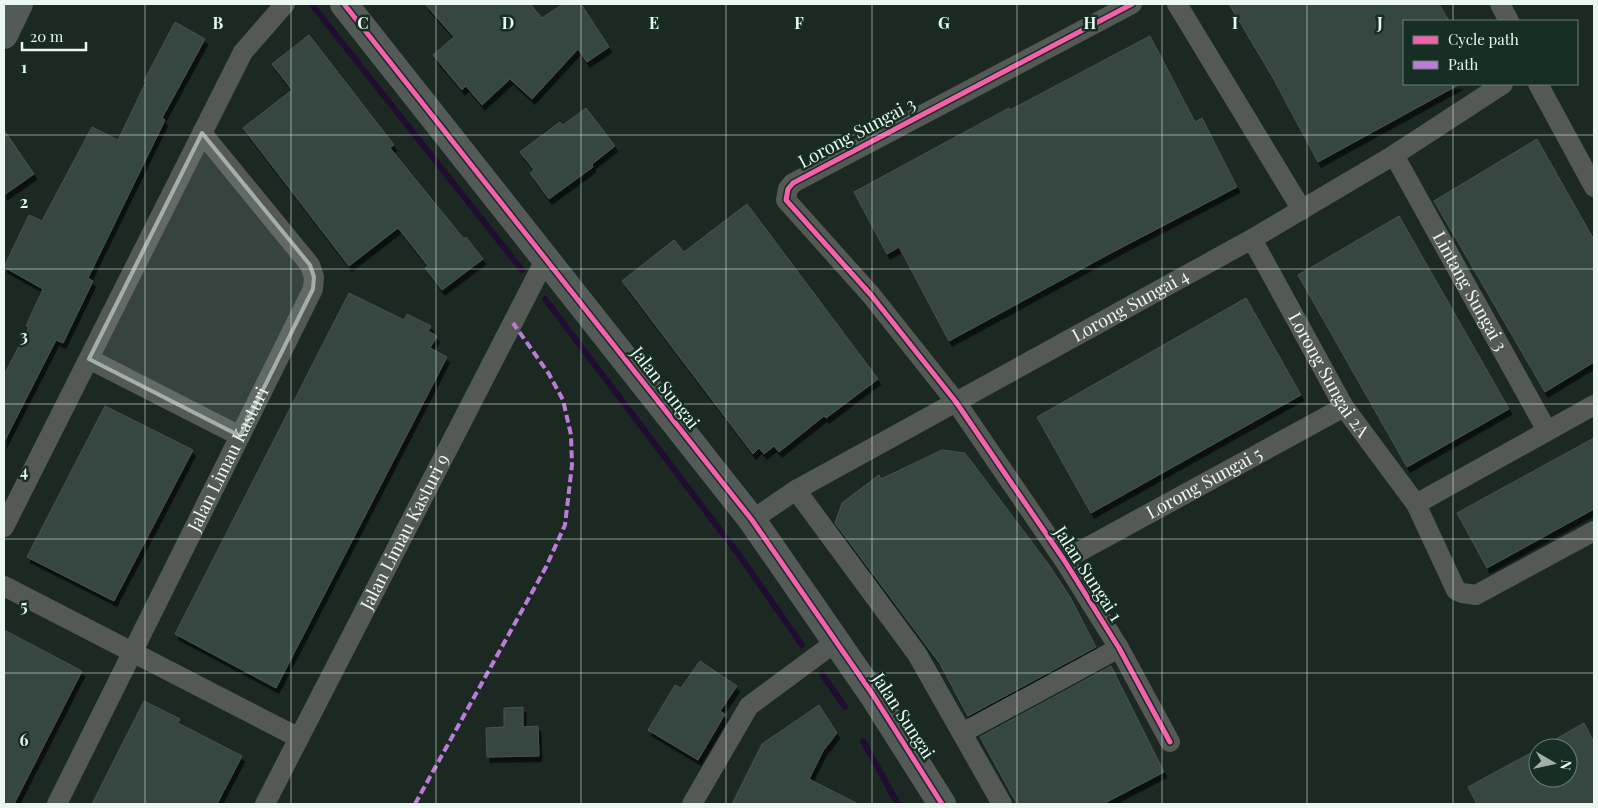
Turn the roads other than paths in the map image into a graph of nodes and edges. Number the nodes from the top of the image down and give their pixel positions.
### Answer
1 (19, 4) edge
2 (285, 4) edge
3 (344, 4) edge
4 (1132, 4) edge
5 (1177, 4) edge
6 (4, 35) edge
7 (1501, 85) edge
8 (1539, 85) edge
9 (202, 133) junction
10 (1394, 155) junction
11 (1594, 187) edge
12 (1302, 210) junction
13 (1252, 239) junction
14 (545, 260) junction
15 (88, 359) junction
16 (956, 402) junction
17 (1594, 405) edge
18 (1344, 407) junction
19 (1546, 429) junction
20 (240, 436) junction
21 (796, 490) junction
22 (1416, 504) junction
23 (752, 520) junction
24 (4, 527) edge
25 (1594, 532) edge
26 (1064, 560) junction
27 (4, 586) edge
28 (836, 641) junction
29 (1119, 648) junction
30 (133, 652) junction
31 (962, 733) junction
32 (299, 738) junction
33 (1170, 742) dead end
34 (940, 803) edge
35 (57, 804) edge
36 (265, 804) edge
37 (692, 804) edge
38 (1002, 804) edge

1 - 6 street
2 - 9 street
3 - 14 street, Jalan Sungai
4 - 16 street, Lorong Sungai 3
5 - 12 street
7 - 10 street, Lorong Sungai 4
8 - 11 street
9 - 15 street
9 - 20 street, Jalan Limau Kasturi
10 - 12 street, Lorong Sungai 4
10 - 19 street, Lintang Sungai 3
12 - 13 street, Lorong Sungai 4
13 - 16 street, Lorong Sungai 4
13 - 18 street, Lorong Sungai 2A
14 - 23 street, Jalan Sungai
14 - 32 street, Jalan Limau Kasturi 9
15 - 20 street
15 - 24 street
16 - 21 street, Lorong Sungai 4
16 - 26 street, Jalan Sungai 1
17 - 19 street
18 - 22 street, Lorong Sungai 2A
18 - 26 street, Lorong Sungai 5
19 - 22 street
20 - 30 street, Jalan Limau Kasturi
21 - 23 street, Lorong Sungai 4
21 - 31 street
22 - 25 street, Lorong Sungai 2A
23 - 28 street, Jalan Sungai
26 - 29 street, Jalan Sungai 1
27 - 30 street
28 - 34 street, Jalan Sungai
28 - 37 street
29 - 31 street
29 - 33 street, Jalan Sungai 1
30 - 32 street
30 - 35 street, Jalan Limau Kasturi
31 - 38 street
32 - 36 street, Jalan Limau Kasturi 9

